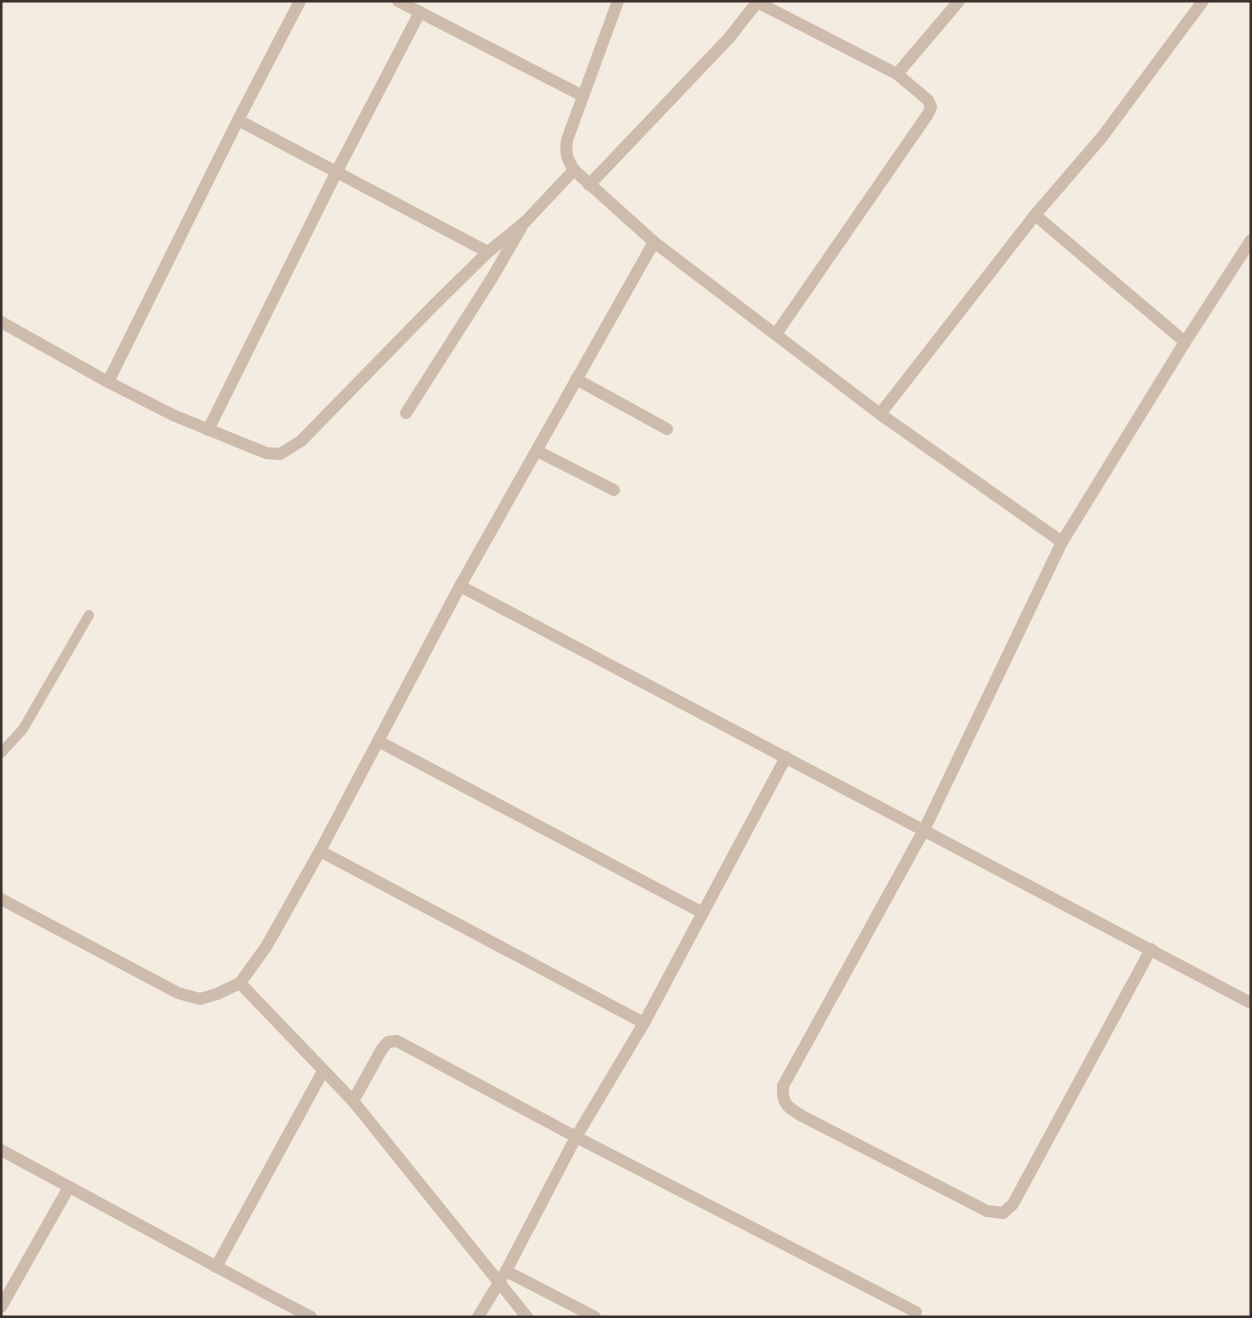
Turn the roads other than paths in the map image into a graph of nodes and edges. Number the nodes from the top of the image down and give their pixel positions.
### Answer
1 (300, 1) edge
2 (398, 1) edge
3 (618, 1) edge
4 (959, 1) edge
5 (1203, 1) edge
6 (757, 2) edge
7 (420, 12) junction
8 (897, 74) junction
9 (583, 96) junction
10 (238, 120) junction
11 (574, 170) junction
12 (337, 171) junction
13 (589, 185) junction
14 (1035, 215) junction
15 (525, 222) junction
16 (1251, 240) edge
17 (654, 242) junction
18 (488, 252) junction
19 (1, 322) edge
20 (776, 334) junction
21 (1185, 342) junction
22 (576, 379) junction
23 (108, 382) junction
24 (406, 413) dead end
25 (880, 414) junction
26 (667, 429) dead end
27 (208, 430) junction
28 (537, 451) junction
29 (614, 490) dead end
30 (1062, 542) junction
31 (460, 586) junction
32 (89, 615) dead end
33 (378, 741) junction
34 (1, 753) edge
35 (786, 757) junction
36 (924, 830) junction
37 (320, 851) junction
38 (1, 899) edge
39 (703, 913) junction
40 (1151, 949) junction
41 (240, 983) junction
42 (1251, 1003) edge
43 (644, 1022) junction
44 (323, 1071) junction
45 (353, 1101) junction
46 (576, 1137) junction
47 (1, 1150) edge
48 (69, 1186) junction
49 (216, 1267) junction
50 (502, 1277) junction
51 (1, 1307) edge
52 (916, 1312) dead end
53 (312, 1317) edge
54 (478, 1317) edge
55 (527, 1317) edge
56 (595, 1317) edge

1 - 10 street
2 - 7 street
3 - 9 street
4 - 8 street
5 - 14 street
6 - 8 street
6 - 13 street
7 - 9 street
7 - 12 street
8 - 20 street
9 - 11 street
10 - 12 street
10 - 23 street
11 - 13 street
11 - 15 street
12 - 18 street
12 - 27 street
13 - 17 street
14 - 21 street
14 - 25 street
15 - 18 street
15 - 24 street
16 - 21 street
17 - 20 street
17 - 22 street
18 - 27 street
19 - 23 street
20 - 25 street
21 - 30 street
22 - 26 street
22 - 28 street
23 - 27 street
25 - 30 street
28 - 29 street
28 - 31 street
30 - 36 street
31 - 33 street
31 - 35 street
32 - 34 lane
33 - 37 street
33 - 39 street
35 - 36 street
35 - 39 street
36 - 40 street
36 - 40 street
37 - 41 street
37 - 43 street
38 - 41 street
39 - 43 street
40 - 42 street
41 - 44 street
43 - 46 street
44 - 45 street
44 - 49 street
45 - 46 street
45 - 50 street
46 - 50 street
46 - 52 street
47 - 48 street
48 - 49 street
48 - 51 street
49 - 53 street
50 - 54 street
50 - 55 street
50 - 56 street

